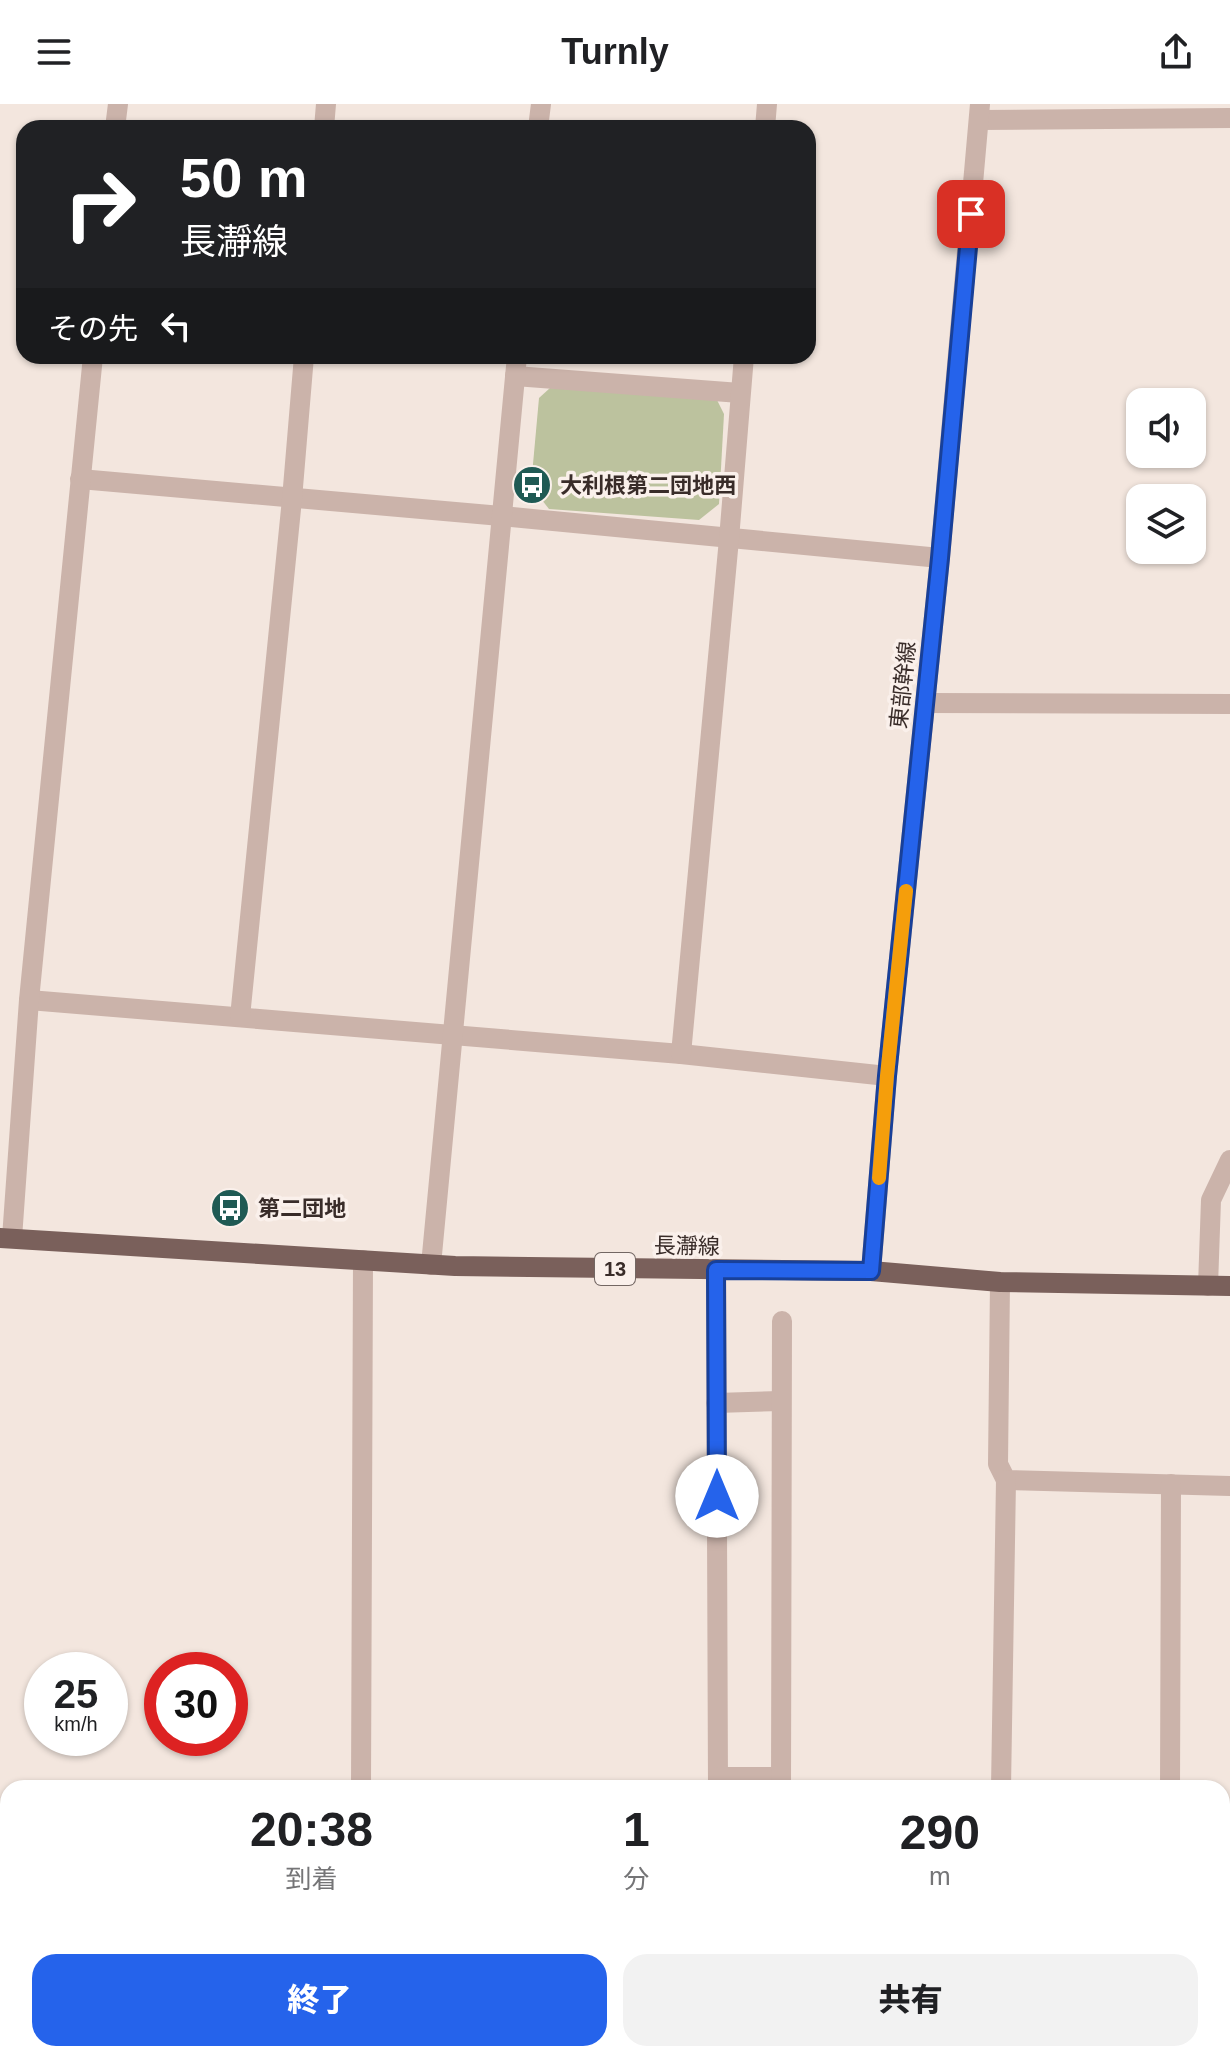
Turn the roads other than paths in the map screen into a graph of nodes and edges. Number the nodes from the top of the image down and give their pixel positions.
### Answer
1 (980, 112) edge
2 (1230, 118) edge
3 (92, 364) edge
4 (303, 364) edge
5 (743, 364) edge
6 (516, 366) edge
7 (740, 393) junction
8 (80, 479) junction
9 (292, 499) junction
10 (501, 516) junction
11 (729, 539) junction
12 (940, 558) junction
13 (926, 703) junction
14 (1230, 704) edge
15 (29, 1000) junction
16 (240, 1017) junction
17 (453, 1036) junction
18 (681, 1054) junction
19 (887, 1076) junction
20 (1230, 1160) edge
21 (6, 1238) edge
22 (363, 1260) junction
23 (431, 1265) junction
24 (716, 1270) junction
25 (871, 1271) junction
26 (1000, 1282) junction
27 (1208, 1286) junction
28 (1230, 1286) edge
29 (782, 1321) dead end
30 (781, 1401) junction
31 (716, 1403) junction
32 (1006, 1480) junction
33 (1171, 1484) junction
34 (1230, 1486) edge
35 (361, 1780) edge
36 (718, 1780) edge
37 (781, 1780) edge
38 (1001, 1780) edge
39 (1170, 1780) edge

1 - 2 street
1 - 12 street, 東部幹線
3 - 8 street
4 - 9 street
5 - 7 street
6 - 7 street
6 - 10 street
7 - 11 street
8 - 9 street
8 - 15 street
9 - 10 street
9 - 16 street
10 - 11 street
10 - 17 street
11 - 12 street
11 - 18 street
12 - 13 street, 東部幹線
13 - 14 street
13 - 19 street, 東部幹線
15 - 16 street
15 - 21 street
16 - 17 street
17 - 18 street
17 - 23 street
18 - 19 street
19 - 25 street, 東部幹線
20 - 27 street
21 - 22 main road, 長瀞線 / 13
22 - 23 main road, 長瀞線 / 13
22 - 35 street
23 - 24 main road, 長瀞線 / 13
24 - 25 main road, 長瀞線 / 13
24 - 31 street
25 - 26 main road, 長瀞線 / 13
26 - 27 main road, 長瀞線 / 13
26 - 32 street
27 - 28 main road, 長瀞線 / 13
29 - 30 street
30 - 31 street
30 - 37 street
31 - 36 street
32 - 33 street
32 - 38 street
33 - 34 street
33 - 39 street

